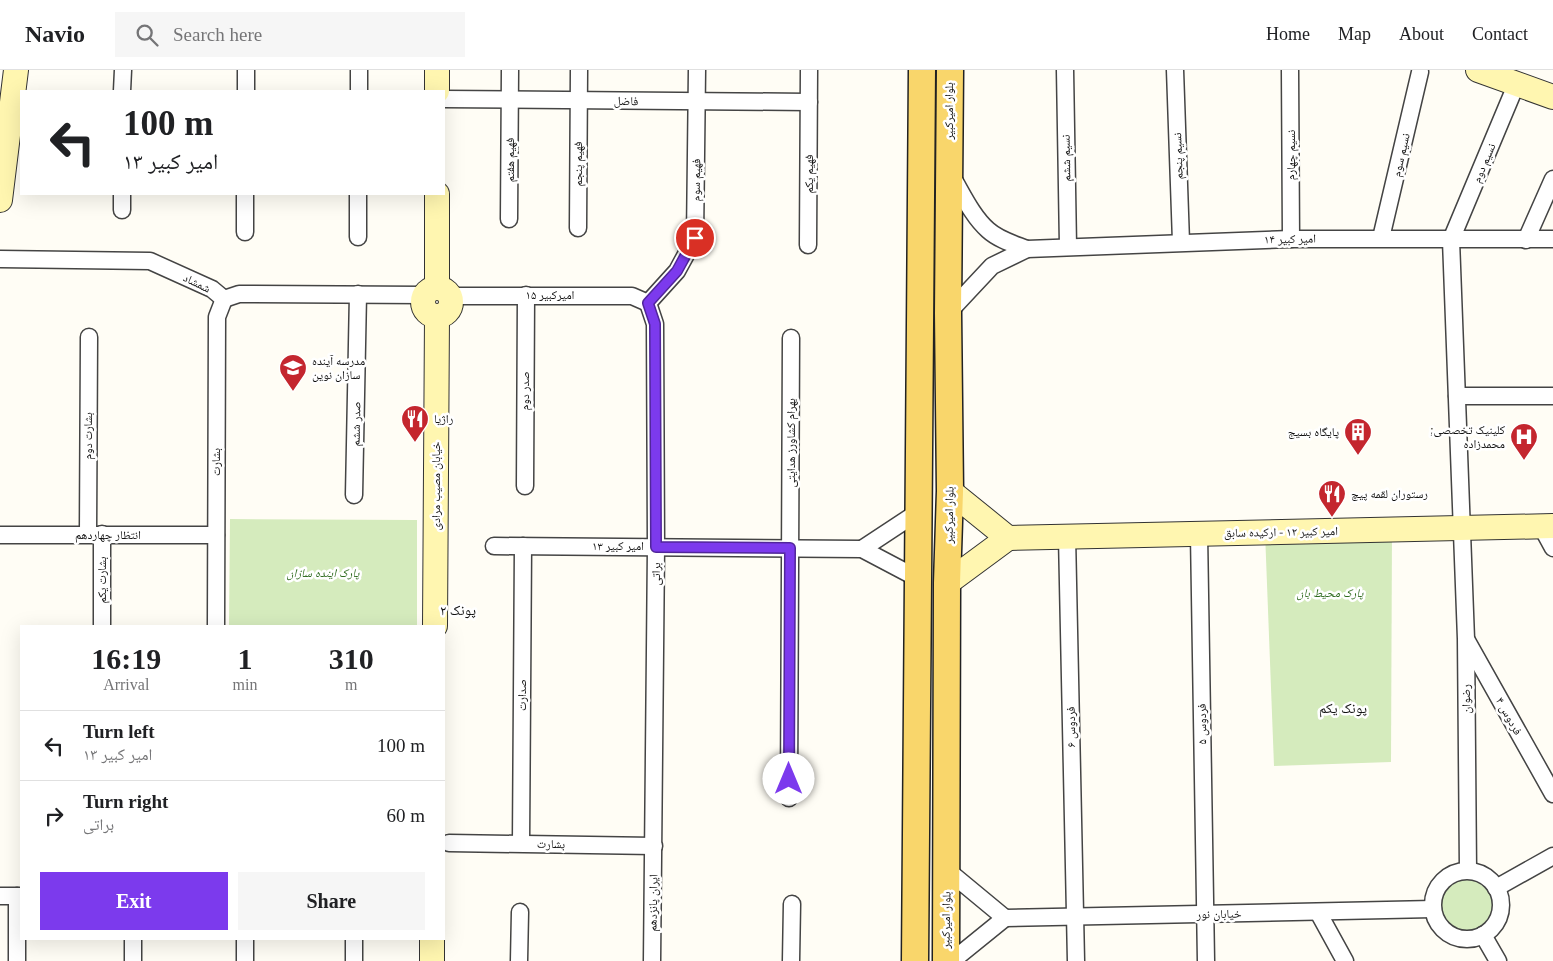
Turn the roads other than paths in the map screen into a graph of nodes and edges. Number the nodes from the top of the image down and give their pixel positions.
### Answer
1 (16, 70) edge
2 (123, 70) edge
3 (246, 70) edge
4 (359, 70) edge
5 (437, 70) edge
6 (510, 70) edge
7 (579, 70) edge
8 (697, 70) edge
9 (809, 70) edge
10 (922, 70) edge
11 (950, 70) edge
12 (1065, 70) edge
13 (1175, 70) edge
14 (1290, 70) edge
15 (1478, 70) edge
16 (1420, 72) dead end
17 (1516, 85) junction
18 (122, 90) edge
19 (246, 90) edge
20 (359, 90) edge
21 (437, 90) edge
22 (17, 95) edge
23 (1553, 97) edge
24 (445, 99) edge
25 (510, 100) junction
26 (579, 100) junction
27 (697, 102) junction
28 (809, 102) junction
29 (949, 170) junction
30 (1553, 179) edge
31 (246, 195) edge
32 (358, 195) edge
33 (437, 195) edge
34 (0, 200) edge
35 (509, 219) dead end
36 (578, 228) dead end
37 (245, 232) dead end
38 (358, 237) dead end
39 (1381, 238) junction
40 (1291, 239) junction
41 (1553, 239) edge
42 (1451, 240) junction
43 (1526, 240) junction
44 (1181, 242) junction
45 (808, 245) dead end
46 (1068, 246) junction
47 (1027, 249) junction
48 (0, 260) edge
49 (437, 293) junction
50 (358, 294) junction
51 (526, 295) junction
52 (224, 299) junction
53 (648, 303) junction
54 (948, 314) junction
55 (89, 337) dead end
56 (791, 338) dead end
57 (1457, 396) junction
58 (1553, 396) edge
59 (525, 486) dead end
60 (950, 491) junction
61 (354, 495) dead end
62 (918, 512) junction
63 (1547, 526) edge
64 (1462, 528) junction
65 (95, 534) junction
66 (1199, 534) junction
67 (0, 535) edge
68 (216, 535) junction
69 (1067, 536) junction
70 (1008, 538) junction
71 (494, 546) dead end
72 (523, 546) junction
73 (656, 547) junction
74 (790, 548) junction
75 (1553, 548) edge
76 (862, 549) junction
77 (917, 578) junction
78 (948, 583) junction
79 (102, 625) edge
80 (216, 625) edge
81 (435, 625) edge
82 (1466, 639) junction
83 (1553, 794) edge
84 (789, 798) dead end
85 (445, 844) edge
86 (521, 844) junction
87 (654, 846) junction
88 (1553, 856) edge
89 (947, 870) junction
90 (1468, 870) junction
91 (1496, 888) junction
92 (0, 896) edge
93 (19, 896) edge
94 (792, 904) dead end
95 (1433, 909) junction
96 (520, 912) dead end
97 (1318, 912) junction
98 (1206, 914) junction
99 (1075, 917) junction
100 (1005, 918) junction
101 (1483, 935) junction
102 (133, 940) edge
103 (245, 940) edge
104 (354, 940) edge
105 (432, 940) edge
106 (16, 961) edge
107 (133, 961) edge
108 (245, 961) edge
109 (354, 961) edge
110 (432, 961) edge
111 (519, 961) edge
112 (652, 961) edge
113 (792, 961) edge
114 (915, 961) edge
115 (946, 961) edge
116 (952, 961) edge
117 (1076, 961) edge
118 (1206, 961) edge
119 (1345, 961) edge
120 (1498, 961) edge

1 - 22 street
2 - 18 street
3 - 19 street
4 - 20 street
5 - 21 street
6 - 25 street, فهیم هفتم
7 - 26 street, فهیم پنجم
8 - 27 street, فهیم سوم
9 - 28 street, فهیم یکم
10 - 62 main road
11 - 29 main road, بلوار امیرکبیر
12 - 46 street, نسیم ششم
13 - 44 street, نسیم پنجم
14 - 40 street, نسیم چهارم
15 - 17 street
16 - 39 street, نسیم سوم
17 - 23 street
17 - 42 street, نسیم دوم
22 - 34 street
24 - 25 street, فاضل
25 - 26 street, فاضل
25 - 35 street, فهیم هفتم
26 - 27 street, فاضل
26 - 36 street, فهیم پنجم
27 - 28 street, فاضل
27 - 53 street, فهیم سوم
28 - 45 street, فهیم یکم
29 - 47 street, امیر کبیر ۱۴
29 - 54 main road, بلوار امیرکبیر
30 - 43 street
31 - 37 street
32 - 38 street
33 - 49 street
39 - 40 street, امیر کبیر ۱۴
39 - 42 street, امیر کبیر ۱۴
40 - 44 street, امیر کبیر ۱۴
41 - 43 street, امیر کبیر ۱۴
42 - 43 street, امیر کبیر ۱۴
42 - 57 street, رضوان
44 - 46 street, امیر کبیر ۱۴
46 - 47 street, امیر کبیر ۱۴
47 - 54 street, امیر کبیر ۱۴
48 - 52 street, شمشاد
49 - 50 street, شمشاد
49 - 51 street, امیرکبیر ۱۵
49 - 81 street, خیابان مصیب مرادی
50 - 52 street, شمشاد
50 - 61 street, صدر ششم
51 - 53 street, امیرکبیر ۱۵
51 - 59 street, صدر دوم
52 - 68 street, بشارت
53 - 73 street, براتی
54 - 60 main road, بلوار امیرکبیر
55 - 65 street, بشارت دوم
56 - 74 street, بهرام کشاورز هدایتی
57 - 58 street
57 - 64 street, رضوان
60 - 70 street
60 - 78 main road, بلوار امیرکبیر
62 - 76 street
62 - 77 main road
63 - 64 street, امیر کبیر ۱۲ - ارکیده سابق
63 - 75 street
64 - 66 street, امیر کبیر ۱۲ - ارکیده سابق
64 - 82 street, رضوان
65 - 67 street, انتظار چهاردهم
65 - 68 street, انتظار چهاردهم
65 - 79 street, بشارت یکم
66 - 69 street, امیر کبیر ۱۲ - ارکیده سابق
66 - 98 street, فردوس ۵
68 - 80 street, بشارت
69 - 70 street, امیر کبیر ۱۲ - ارکیده سابق
69 - 99 street, فردوس ۶
70 - 78 street
71 - 72 street, امیر کبیر ۱۳
72 - 73 street, امیر کبیر ۱۳
72 - 86 street, صدارت
73 - 74 street, امیر کبیر ۱۳
73 - 87 street, براتی
74 - 76 street, امیر کبیر ۱۳
74 - 84 street, بهرام کشاورز هدایتی
76 - 77 street
77 - 114 main road
78 - 89 main road, بلوار امیرکبیر
82 - 83 street, فردوس ۴
82 - 90 street, رضوان
85 - 86 street, بشارت
86 - 87 street, بشارت
87 - 112 street, ایران پانزدهم
88 - 91 street
89 - 100 street
89 - 115 main road, بلوار امیرکبیر
90 - 91 street
90 - 95 street
91 - 101 street
92 - 93 street
93 - 106 street
94 - 113 street
95 - 97 street, خیابان نور
95 - 101 street
96 - 111 street
97 - 98 street, خیابان نور
97 - 119 street
98 - 99 street, خیابان نور
98 - 118 street, فردوس ۵
99 - 100 street, خیابان نور
99 - 117 street, فردوس ۶
100 - 116 street
101 - 120 street
102 - 107 street
103 - 108 street
104 - 109 street
105 - 110 street

